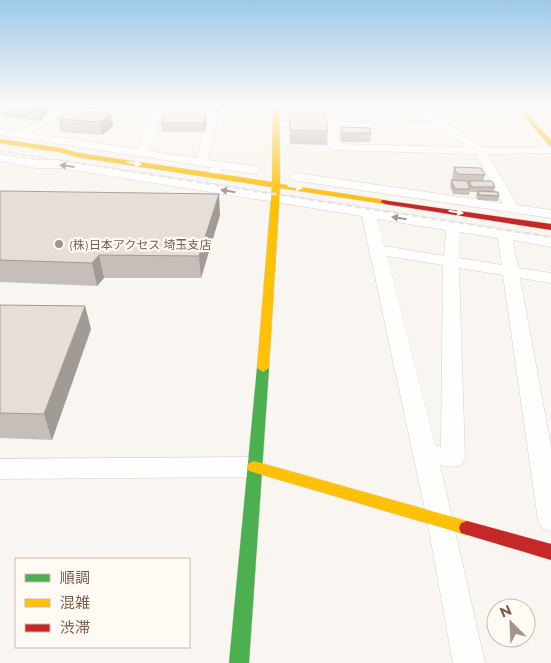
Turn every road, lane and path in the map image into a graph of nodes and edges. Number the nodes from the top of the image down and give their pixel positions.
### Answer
1 (36, 137) edge
2 (148, 137) edge
3 (208, 137) edge
4 (276, 137) edge
5 (332, 137) edge
6 (460, 137) edge
7 (0, 141) edge
8 (551, 150) edge
9 (480, 151) junction
10 (140, 154) junction
11 (0, 158) edge
12 (202, 162) junction
13 (215, 170) junction
14 (255, 170) dead end
15 (296, 177) dead end
16 (275, 184) junction
17 (276, 199) junction
18 (512, 209) junction
19 (370, 214) junction
20 (547, 220) edge
21 (453, 227) junction
22 (505, 235) junction
23 (551, 242) edge
24 (378, 250) junction
25 (452, 262) junction
26 (510, 272) junction
27 (551, 278) edge
28 (424, 453) junction
29 (254, 467) junction
30 (0, 468) edge
31 (440, 519) junction
32 (551, 520) edge
33 (551, 552) edge
34 (239, 663) edge
35 (469, 663) edge

1 - 10 street
2 - 10 street
3 - 12 street
4 - 16 street
5 - 9 street
6 - 9 street
7 -> 13 street
8 - 9 street
9 - 18 street
10 - 12 street
17 -> 11 street
12 - 13 street
13 - 14 street
13 - 16 street
15 - 18 street
16 - 17 street
16 -> 20 street
17 - 19 street
17 - 29 street
18 - 20 street
21 -> 19 street
19 - 24 street
21 - 22 street
21 - 25 street
22 - 23 street
22 - 26 street
24 - 25 street
24 - 28 street
25 - 26 street
25 - 28 street
26 - 27 street
26 - 32 street
28 - 31 street
29 - 30 street
29 - 31 street
29 - 34 street
31 - 33 street
31 - 35 street

